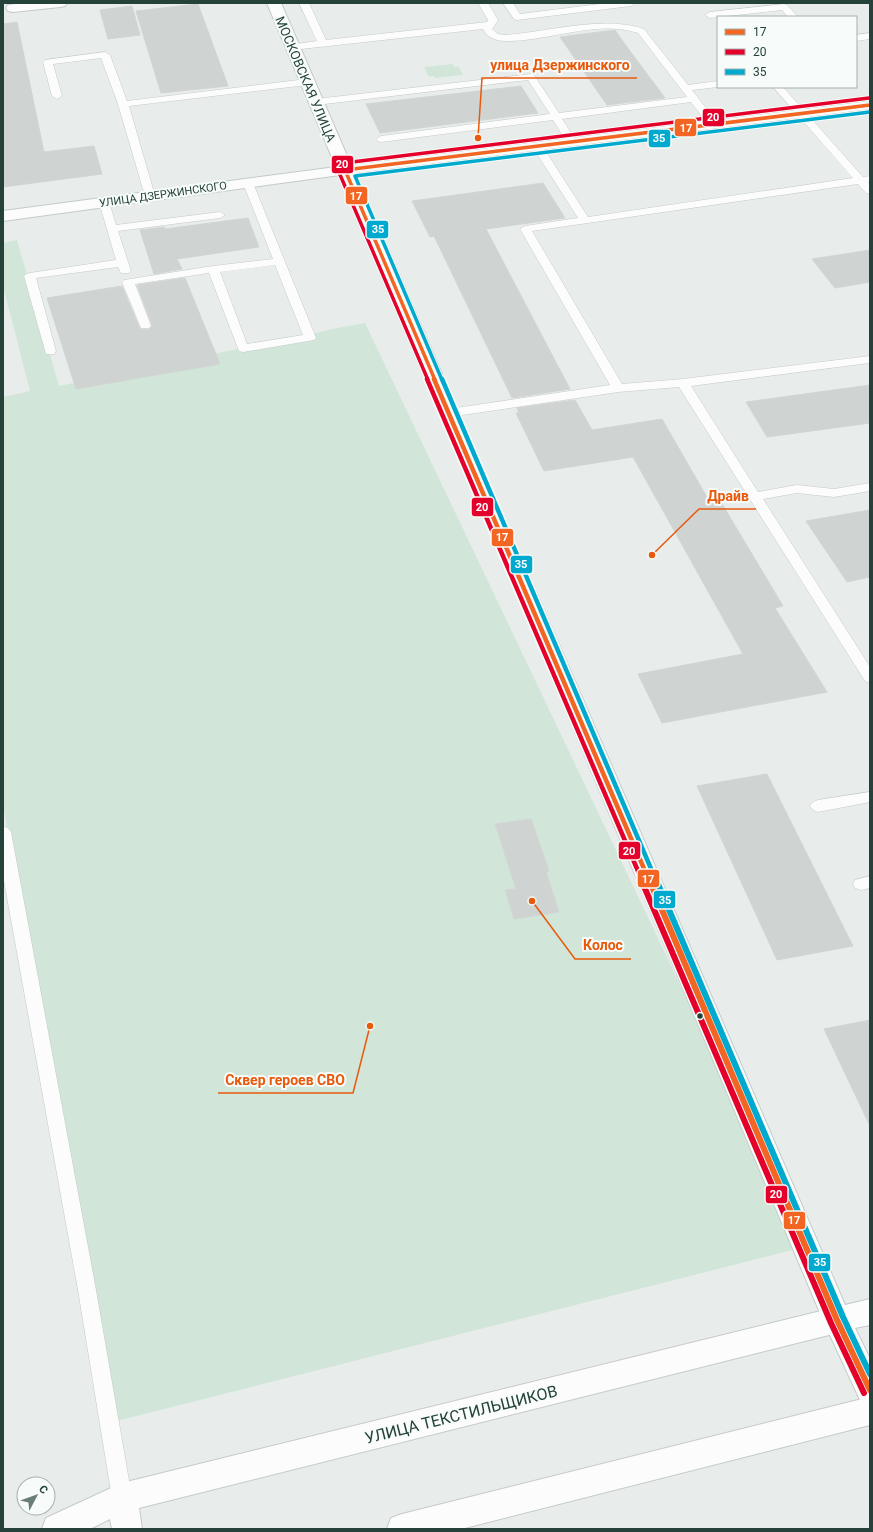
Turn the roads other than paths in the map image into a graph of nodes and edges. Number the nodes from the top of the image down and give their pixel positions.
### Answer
1 (60, 3) edge
2 (274, 3) edge
3 (304, 3) edge
4 (483, 3) edge
5 (508, 3) edge
6 (631, 3) edge
7 (13, 8) dead end
8 (710, 15) dead end
9 (792, 16) edge
10 (489, 25) junction
11 (870, 36) edge
12 (857, 38) edge
13 (323, 43) junction
14 (292, 47) junction
15 (307, 82) junction
16 (717, 84) edge
17 (686, 88) junction
18 (779, 88) edge
19 (57, 96) dead end
20 (694, 99) junction
21 (316, 102) junction
22 (123, 104) junction
23 (870, 105) edge
24 (801, 114) junction
25 (556, 117) junction
26 (713, 124) junction
27 (381, 139) dead end
28 (572, 142) junction
29 (537, 146) junction
30 (345, 170) junction
31 (866, 179) edge
32 (248, 183) junction
33 (870, 191) edge
34 (150, 196) junction
35 (104, 202) junction
36 (220, 215) dead end
37 (3, 216) edge
38 (585, 220) junction
39 (112, 229) junction
40 (280, 261) junction
41 (122, 263) junction
42 (213, 269) junction
43 (128, 282) junction
44 (145, 326) dead end
45 (50, 350) dead end
46 (869, 359) edge
47 (683, 383) junction
48 (618, 388) junction
49 (449, 413) junction
50 (870, 488) edge
51 (755, 496) junction
52 (870, 678) edge
53 (870, 797) edge
54 (818, 806) dead end
55 (3, 832) edge
56 (870, 1312) edge
57 (837, 1320) junction
58 (870, 1390) edge
59 (870, 1411) edge
60 (122, 1498) junction
61 (57, 1529) edge
62 (127, 1529) edge
63 (402, 1529) edge

1 - 7 street
2 - 14 street, МОСКОВСКАЯ УЛИЦА
3 - 13 lane
4 - 10 lane
5 - 6 lane
8 - 9 lane
10 - 13 lane
10 - 17 lane
11 - 12 lane
13 - 14 lane
14 - 15 street, МОСКОВСКАЯ УЛИЦА
15 - 21 street, МОСКОВСКАЯ УЛИЦА
15 - 22 lane
16 - 17 lane
17 - 20 lane
18 - 24 lane
19 - 22 lane
20 - 25 lane
20 - 26 lane
21 - 25 lane
21 - 30 street, МОСКОВСКАЯ УЛИЦА
22 - 34 lane
23 - 24 street, УЛИЦА ДЗЕРЖИНСКОГО
24 - 26 street, УЛИЦА ДЗЕРЖИНСКОГО
24 - 31 lane
25 - 27 lane
25 - 28 lane
26 - 28 street, УЛИЦА ДЗЕРЖИНСКОГО
28 - 29 street, УЛИЦА ДЗЕРЖИНСКОГО
29 - 30 street, УЛИЦА ДЗЕРЖИНСКОГО
29 - 38 lane
30 - 32 street, УЛИЦА ДЗЕРЖИНСКОГО
30 - 49 street, МОСКОВСКАЯ УЛИЦА
31 - 33 lane
31 - 38 lane
32 - 34 street, УЛИЦА ДЗЕРЖИНСКОГО
32 - 40 lane
34 - 35 street, УЛИЦА ДЗЕРЖИНСКОГО
35 - 37 street, УЛИЦА ДЗЕРЖИНСКОГО
35 - 39 lane
36 - 39 lane
38 - 48 lane
39 - 41 lane
40 - 42 lane
40 - 42 lane
41 - 43 lane
41 - 45 lane
42 - 43 lane
43 - 44 lane
46 - 47 lane
47 - 48 lane
47 - 51 lane
48 - 49 lane
49 - 57 street, МОСКОВСКАЯ УЛИЦА
50 - 51 lane
51 - 52 lane
53 - 54 lane
55 - 60 lane
56 - 57 street, УЛИЦА ТЕКСТИЛЬЩИКОВ
57 - 58 street, МОСКОВСКАЯ УЛИЦА
57 - 60 street, УЛИЦА ТЕКСТИЛЬЩИКОВ
59 - 63 street
60 - 61 street, УЛИЦА ТЕКСТИЛЬЩИКОВ
60 - 62 street

